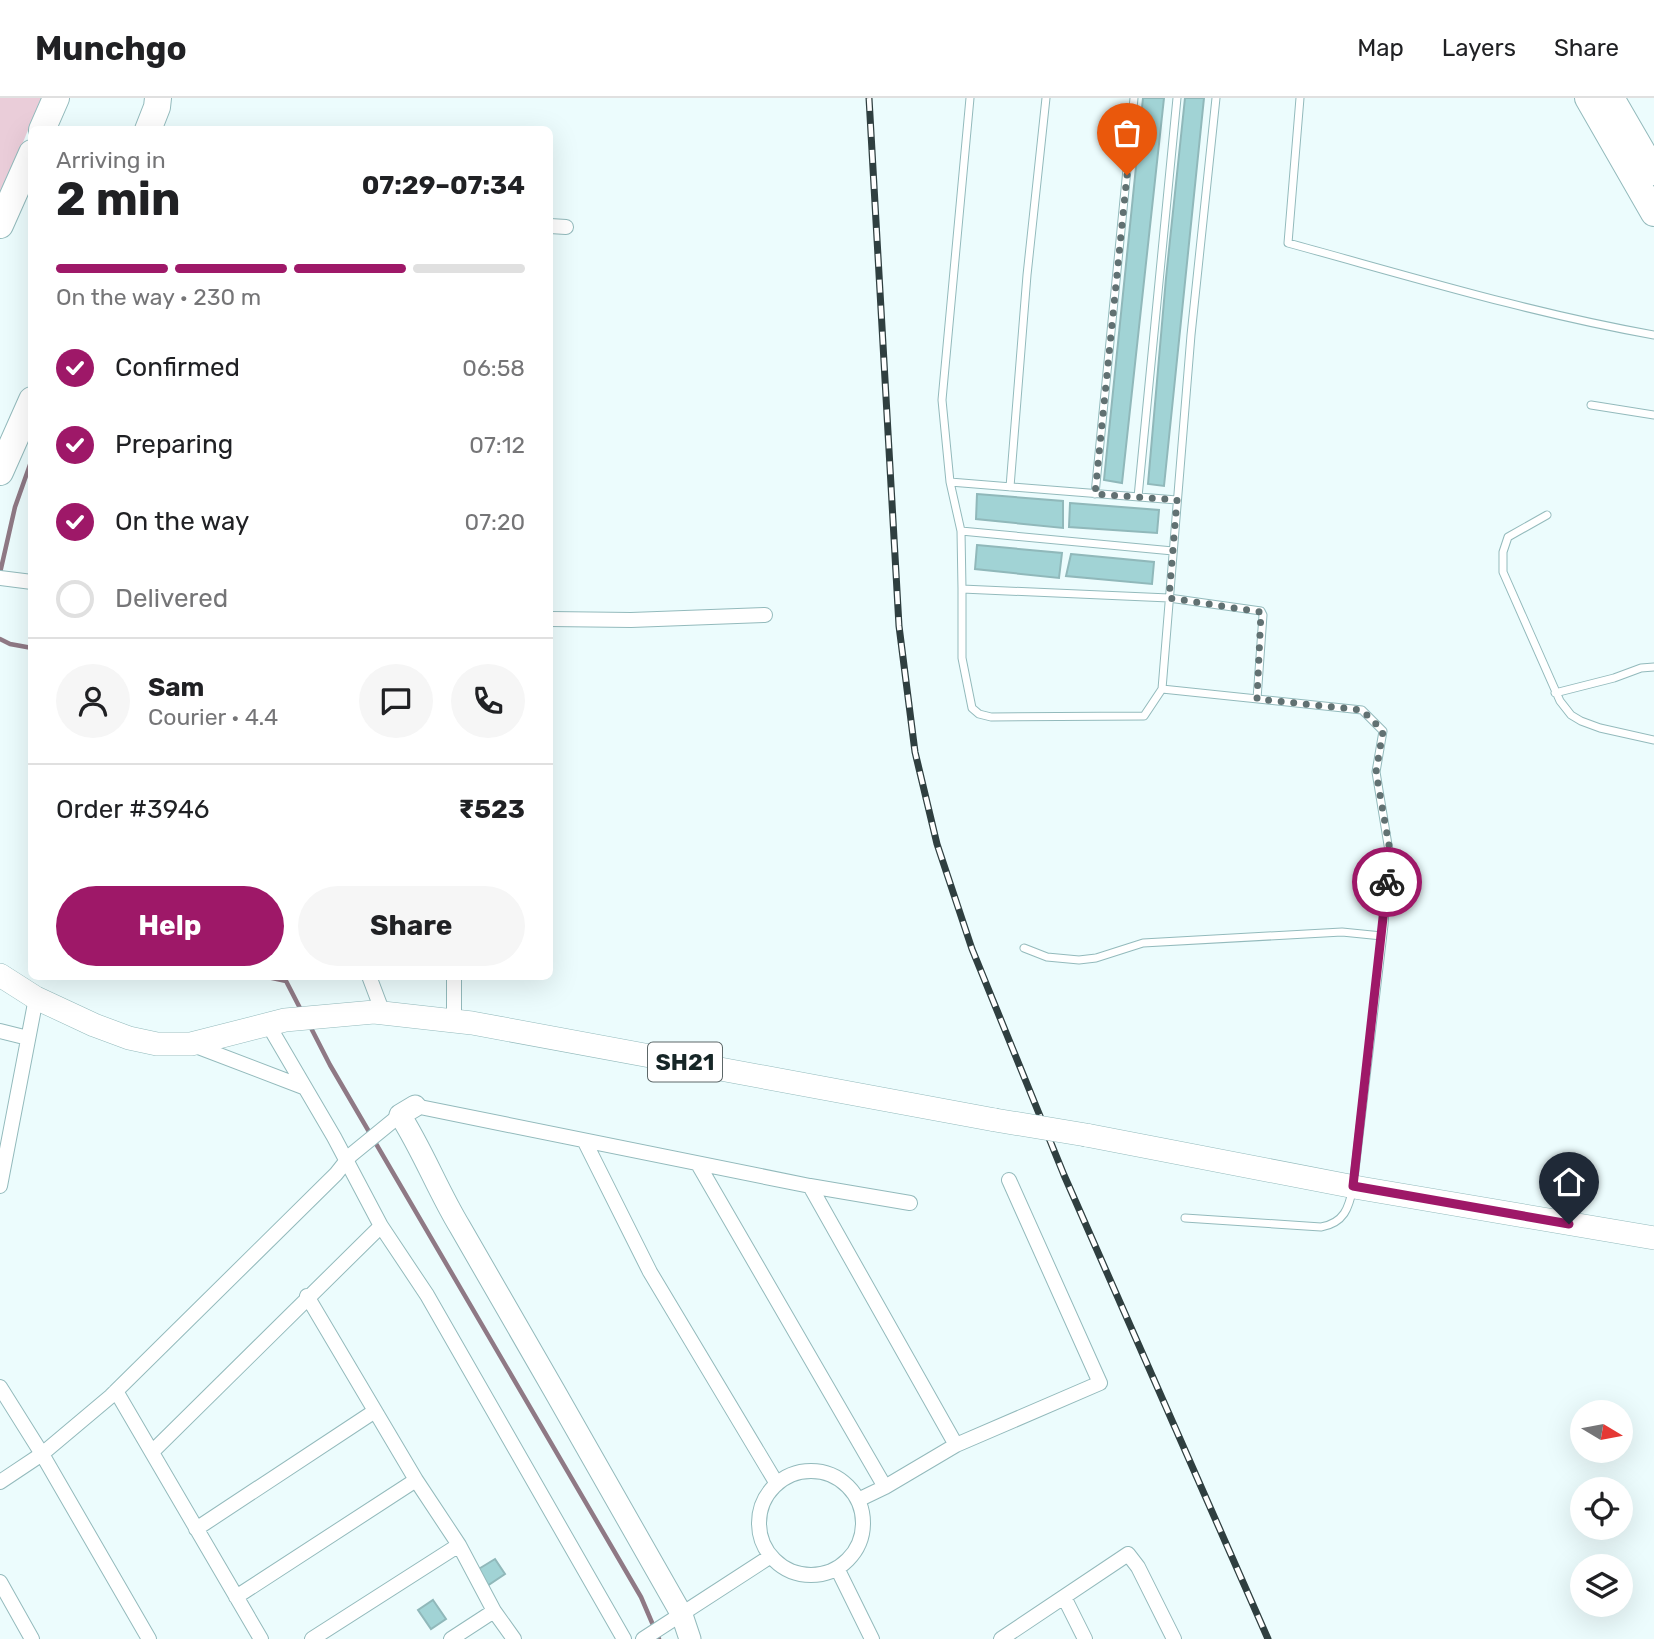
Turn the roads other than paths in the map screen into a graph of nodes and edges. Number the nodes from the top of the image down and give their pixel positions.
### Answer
1 (56, 98) edge
2 (158, 98) edge
3 (970, 98) edge
4 (1046, 98) edge
5 (1134, 98) edge
6 (1177, 98) edge
7 (1216, 98) edge
8 (1300, 98) edge
9 (1588, 98) edge
10 (1611, 98) edge
11 (44, 126) edge
12 (150, 126) edge
13 (28, 162) edge
14 (1654, 172) edge
15 (1654, 213) edge
16 (0, 225) edge
17 (553, 226) edge
18 (566, 227) dead end
19 (1654, 335) edge
20 (1591, 405) dead end
21 (28, 409) edge
22 (1654, 415) edge
23 (0, 472) edge
24 (950, 482) junction
25 (1010, 487) junction
26 (1095, 494) junction
27 (1138, 497) junction
28 (1177, 500) junction
29 (1547, 515) dead end
30 (961, 531) junction
31 (1173, 551) junction
32 (3, 578) edge
33 (28, 581) edge
34 (962, 589) junction
35 (1169, 598) junction
36 (765, 615) dead end
37 (553, 619) edge
38 (1654, 667) edge
39 (1162, 690) junction
40 (1555, 693) junction
41 (1257, 699) junction
42 (1654, 740) edge
43 (1382, 936) junction
44 (1024, 948) dead end
45 (0, 975) edge
46 (370, 980) edge
47 (454, 980) edge
48 (36, 998) junction
49 (379, 1013) junction
50 (454, 1021) junction
51 (277, 1023) junction
52 (0, 1031) edge
53 (28, 1038) junction
54 (191, 1044) junction
55 (303, 1087) junction
56 (408, 1111) junction
57 (585, 1142) junction
58 (349, 1158) junction
59 (698, 1164) junction
60 (1009, 1180) dead end
61 (0, 1186) edge
62 (810, 1186) junction
63 (1353, 1186) junction
64 (910, 1203) dead end
65 (1185, 1218) dead end
66 (381, 1226) junction
67 (1653, 1234) edge
68 (307, 1296) junction
69 (116, 1391) junction
70 (1, 1395) edge
71 (375, 1411) junction
72 (956, 1445) junction
73 (152, 1452) junction
74 (42, 1454) junction
75 (416, 1480) junction
76 (0, 1482) edge
77 (777, 1484) junction
78 (886, 1487) junction
79 (858, 1500) junction
80 (196, 1529) junction
81 (459, 1545) junction
82 (771, 1556) junction
83 (837, 1569) junction
84 (0, 1582) edge
85 (236, 1597) junction
86 (1064, 1597) junction
87 (494, 1611) junction
88 (676, 1618) junction
89 (32, 1639) edge
90 (149, 1639) edge
91 (261, 1639) edge
92 (312, 1639) edge
93 (451, 1639) edge
94 (514, 1639) edge
95 (624, 1639) edge
96 (643, 1639) edge
97 (690, 1639) edge
98 (872, 1639) edge
99 (1001, 1639) edge
100 (1085, 1639) edge
101 (1174, 1639) edge

1 - 11 highway
2 - 12 highway
3 - 24 lane
4 - 25 lane
5 - 26 lane
6 - 27 lane
7 - 28 lane
8 - 19 lane
9 - 15 highway
10 - 14 highway
13 - 16 highway
17 - 18 street
20 - 22 lane
21 - 23 highway
24 - 25 lane
24 - 30 lane
25 - 26 lane
26 - 27 lane
27 - 28 lane
28 - 31 lane
29 - 40 lane
30 - 31 lane
30 - 34 lane
31 - 35 lane
32 - 33 street
34 - 35 lane
34 - 39 lane
35 - 39 lane
35 - 41 lane
36 - 37 street
38 - 40 lane
39 - 41 lane
40 - 42 lane
41 - 43 lane
43 - 44 lane
43 - 63 lane
45 - 48 main road, SH21
46 - 49 street
47 - 50 street
48 - 53 street
48 - 54 main road, SH21
49 - 50 main road, SH21
49 - 51 main road, SH21
50 - 63 main road, SH21, bridge
51 - 54 main road, SH21
51 - 55 street
52 - 53 street
53 - 61 street
54 - 55 street
55 - 58 street
56 - 57 street
56 - 58 street
56 - 88 street
57 - 59 street
57 - 77 street
58 - 66 street
58 - 69 street
59 - 62 street
59 - 78 street
60 - 72 street
62 - 64 street
62 - 72 street
63 - 65 lane
63 - 67 main road, SH21
66 - 68 street
66 - 95 street
68 - 71 street
68 - 73 street
69 - 73 street
69 - 74 street
70 - 74 street
71 - 75 street
71 - 80 street
72 - 78 street
73 - 80 street
74 - 76 street
74 - 90 street
75 - 81 street
75 - 85 street
77 - 79 street
77 - 82 street
78 - 79 street
79 - 83 street
80 - 85 street
81 - 87 street
81 - 92 street
82 - 83 street
82 - 88 street
83 - 98 street
84 - 89 street
85 - 91 street
86 - 99 street
86 - 100 street
86 - 101 street
87 - 93 street
87 - 94 street
88 - 96 street
88 - 97 street

